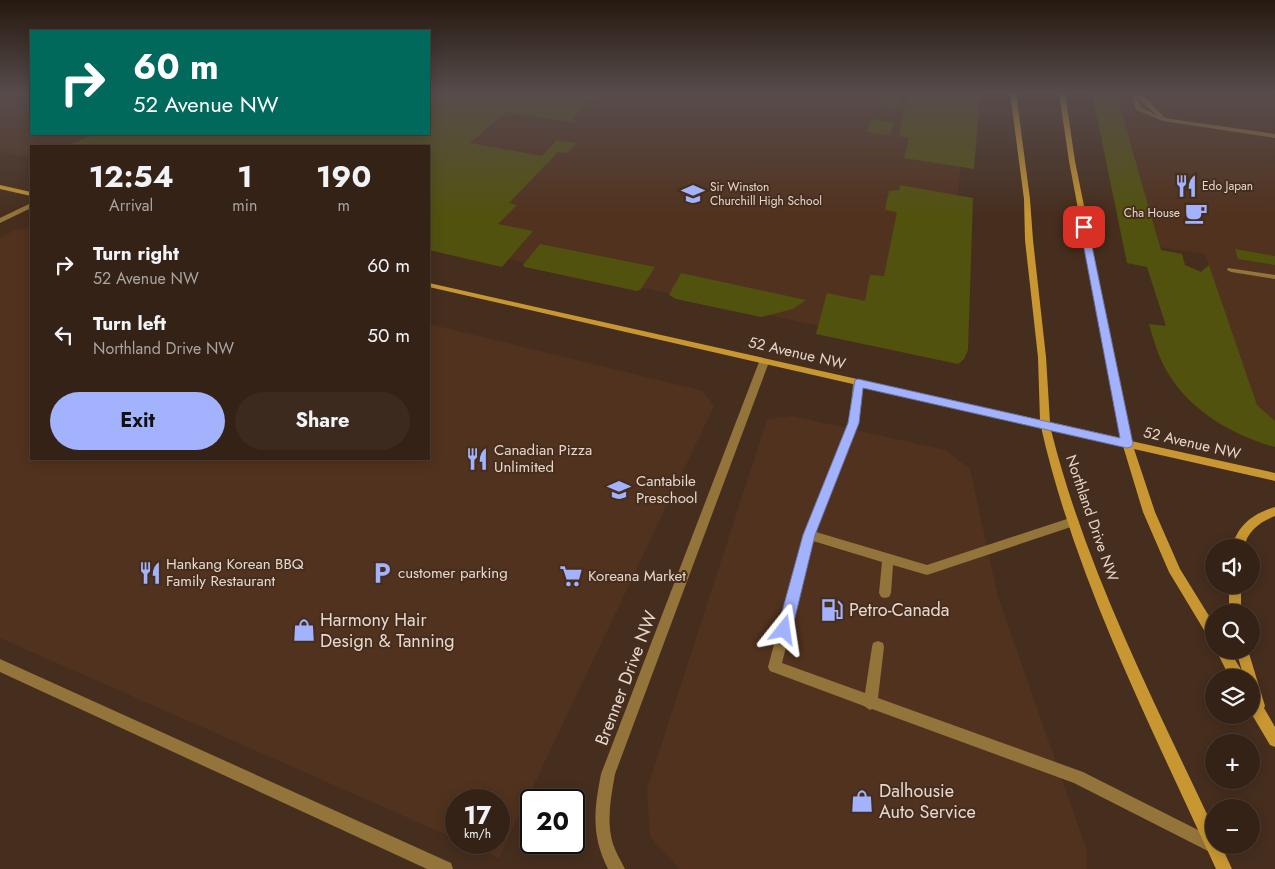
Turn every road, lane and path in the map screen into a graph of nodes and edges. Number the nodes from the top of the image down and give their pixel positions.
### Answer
1 (1018, 134) edge
2 (1069, 134) edge
3 (1258, 134) edge
4 (1275, 136) edge
5 (0, 187) edge
6 (30, 194) edge
7 (30, 206) edge
8 (0, 221) edge
9 (1231, 270) dead end
10 (1275, 277) edge
11 (430, 285) edge
12 (764, 362) junction
13 (858, 383) junction
14 (1045, 425) junction
15 (1127, 444) junction
16 (1275, 477) edge
17 (1275, 511) edge
18 (1072, 522) junction
19 (809, 535) junction
20 (1240, 539) edge
21 (888, 558) junction
22 (885, 593) dead end
23 (1205, 621) edge
24 (878, 647) dead end
25 (0, 665) edge
26 (870, 703) junction
27 (1260, 712) edge
28 (1260, 716) edge
29 (1262, 719) junction
30 (1275, 740) edge
31 (1205, 832) edge
32 (1205, 842) edge
33 (1216, 854) edge
34 (445, 869) edge
35 (617, 869) edge
36 (1224, 869) edge

1 - 14 street, Northland Drive NW
2 - 15 street
3 - 4 street
5 - 6 street
7 - 8 street
9 - 10 street
11 - 12 street, 52 Avenue NW
12 - 13 street, 52 Avenue NW
12 - 35 street, Brenner Drive NW
13 - 14 street, 52 Avenue NW
13 - 19 street
14 - 15 street, 52 Avenue NW
14 - 18 street, Northland Drive NW
15 - 16 street, 52 Avenue NW
15 - 23 street
17 - 20 street
18 - 21 street
18 - 31 street, Northland Drive NW
19 - 21 street
19 - 26 street
21 - 22 street
24 - 26 street
25 - 34 street
26 - 32 street
27 - 29 street
28 - 29 street
29 - 30 street
33 - 36 street, Northland Drive NW

